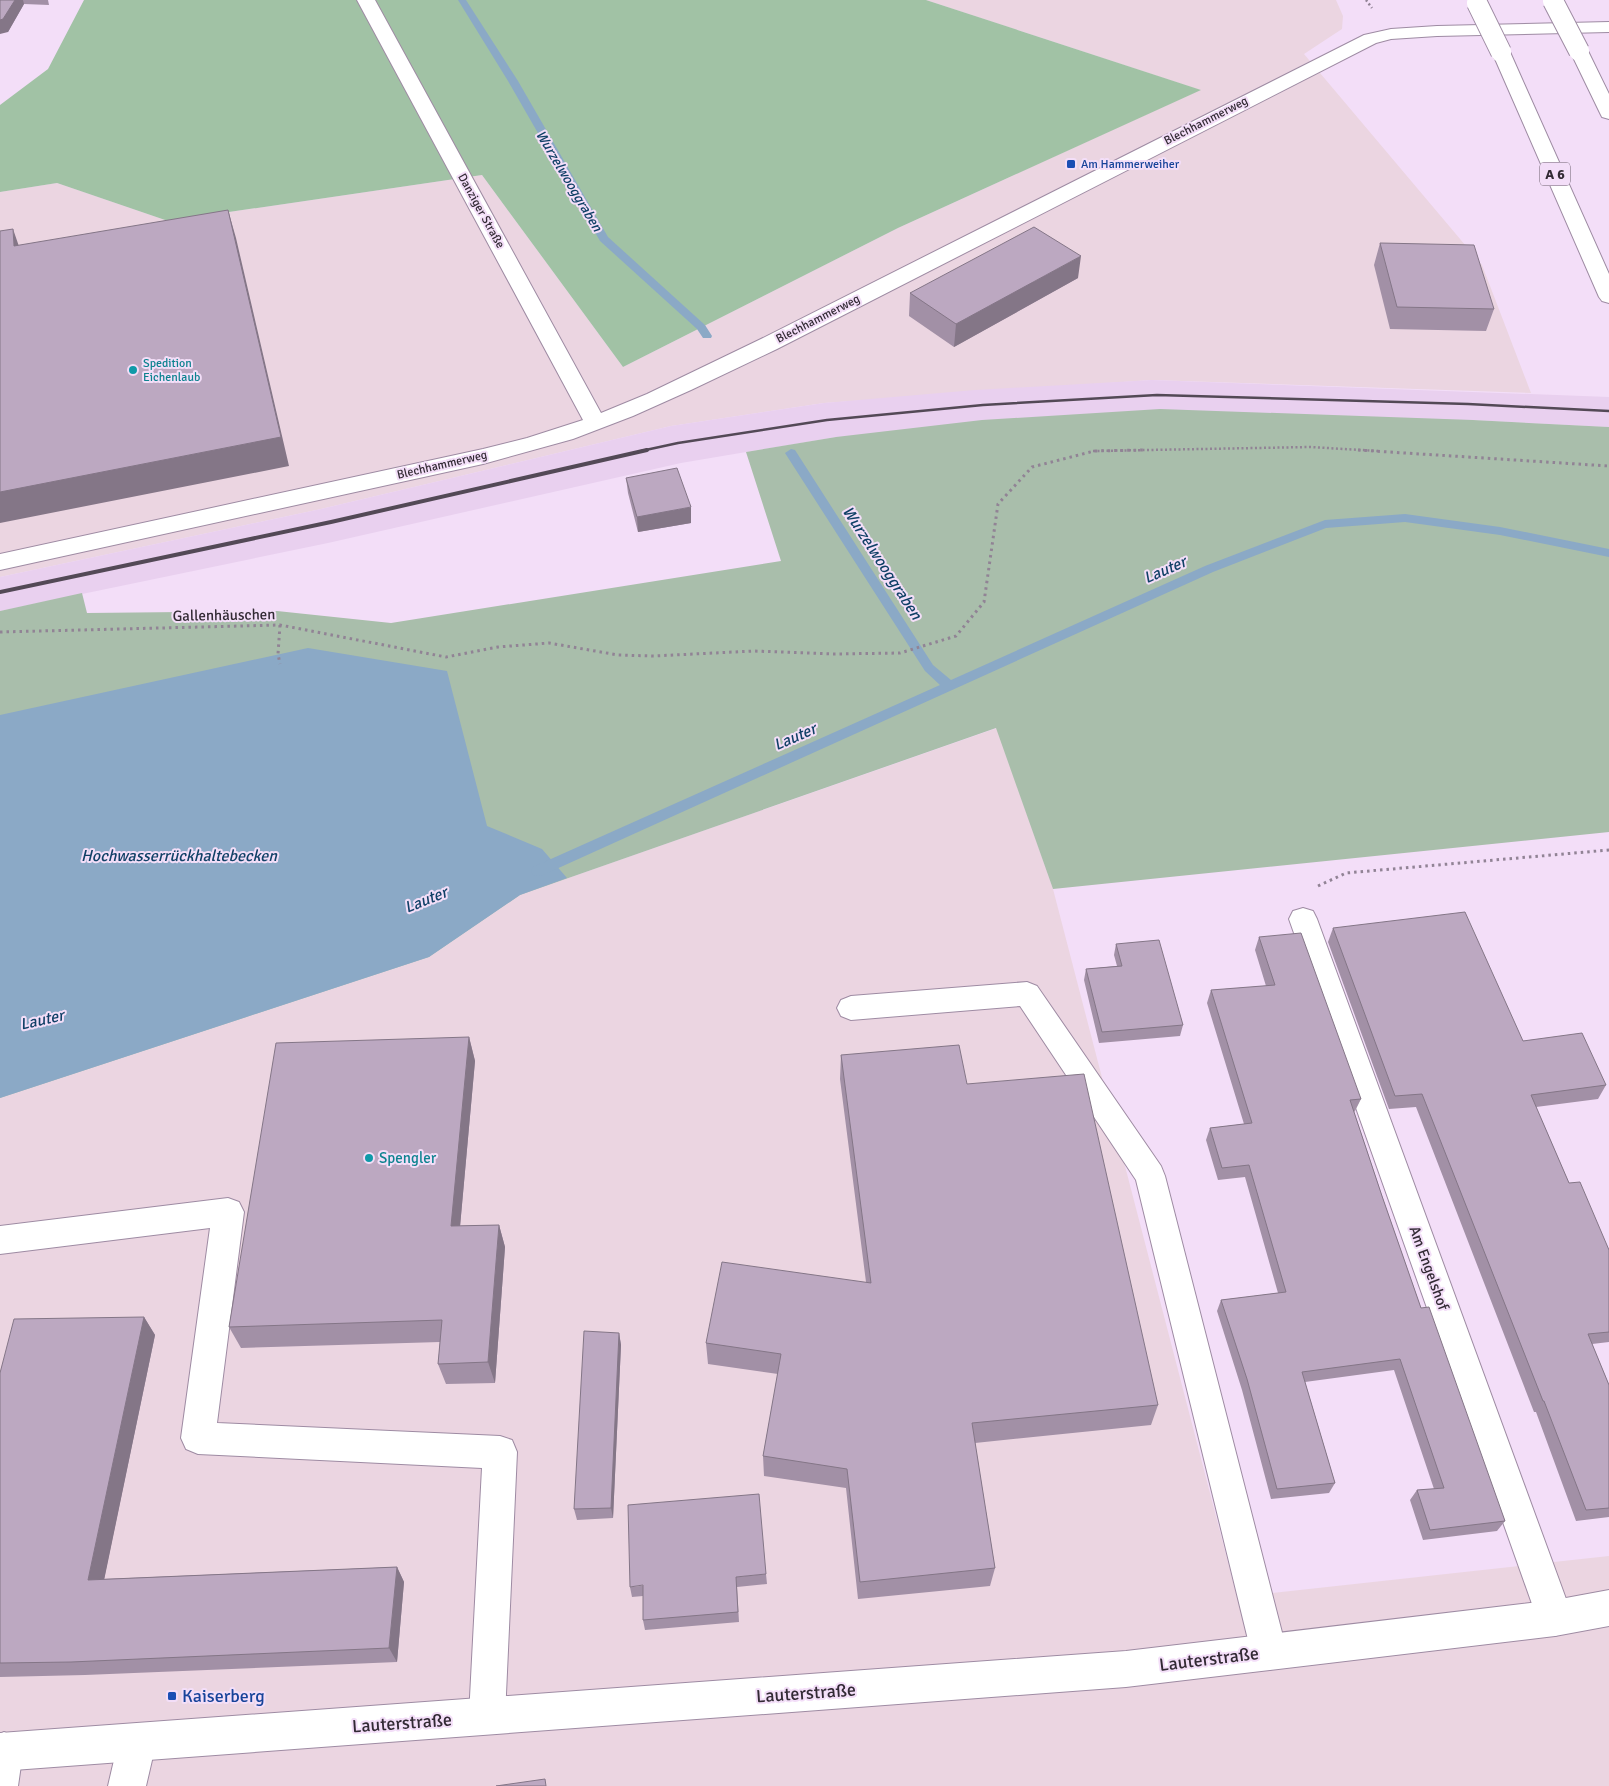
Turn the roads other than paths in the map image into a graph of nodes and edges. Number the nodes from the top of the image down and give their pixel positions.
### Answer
1 (366, 0) edge
2 (1476, 1) edge
3 (1553, 1) edge
4 (1609, 26) edge
5 (1609, 113) edge
6 (1609, 297) edge
7 (596, 422) junction
8 (0, 562) edge
9 (1303, 919) road end
10 (850, 1008) dead end
11 (0, 1240) edge
12 (1609, 1608) edge
13 (1555, 1618) junction
14 (1269, 1652) junction
15 (487, 1716) junction
16 (137, 1743) junction
17 (1, 1762) edge
18 (127, 1786) edge

1 - 7 main road, Danziger Straße
2 - 6 main road, A 6, bridge
3 - 5 main road, bridge
4 - 7 main road, Blechhammerweg
7 - 8 main road, Blechhammerweg
9 - 13 main road, Am Engelshof
10 - 14 main road
11 - 15 main road
12 - 13 main road, Lauterstraße
13 - 14 main road, Lauterstraße
14 - 15 main road, Lauterstraße
15 - 16 main road, Lauterstraße
16 - 17 main road, Lauterstraße
16 - 18 main road

